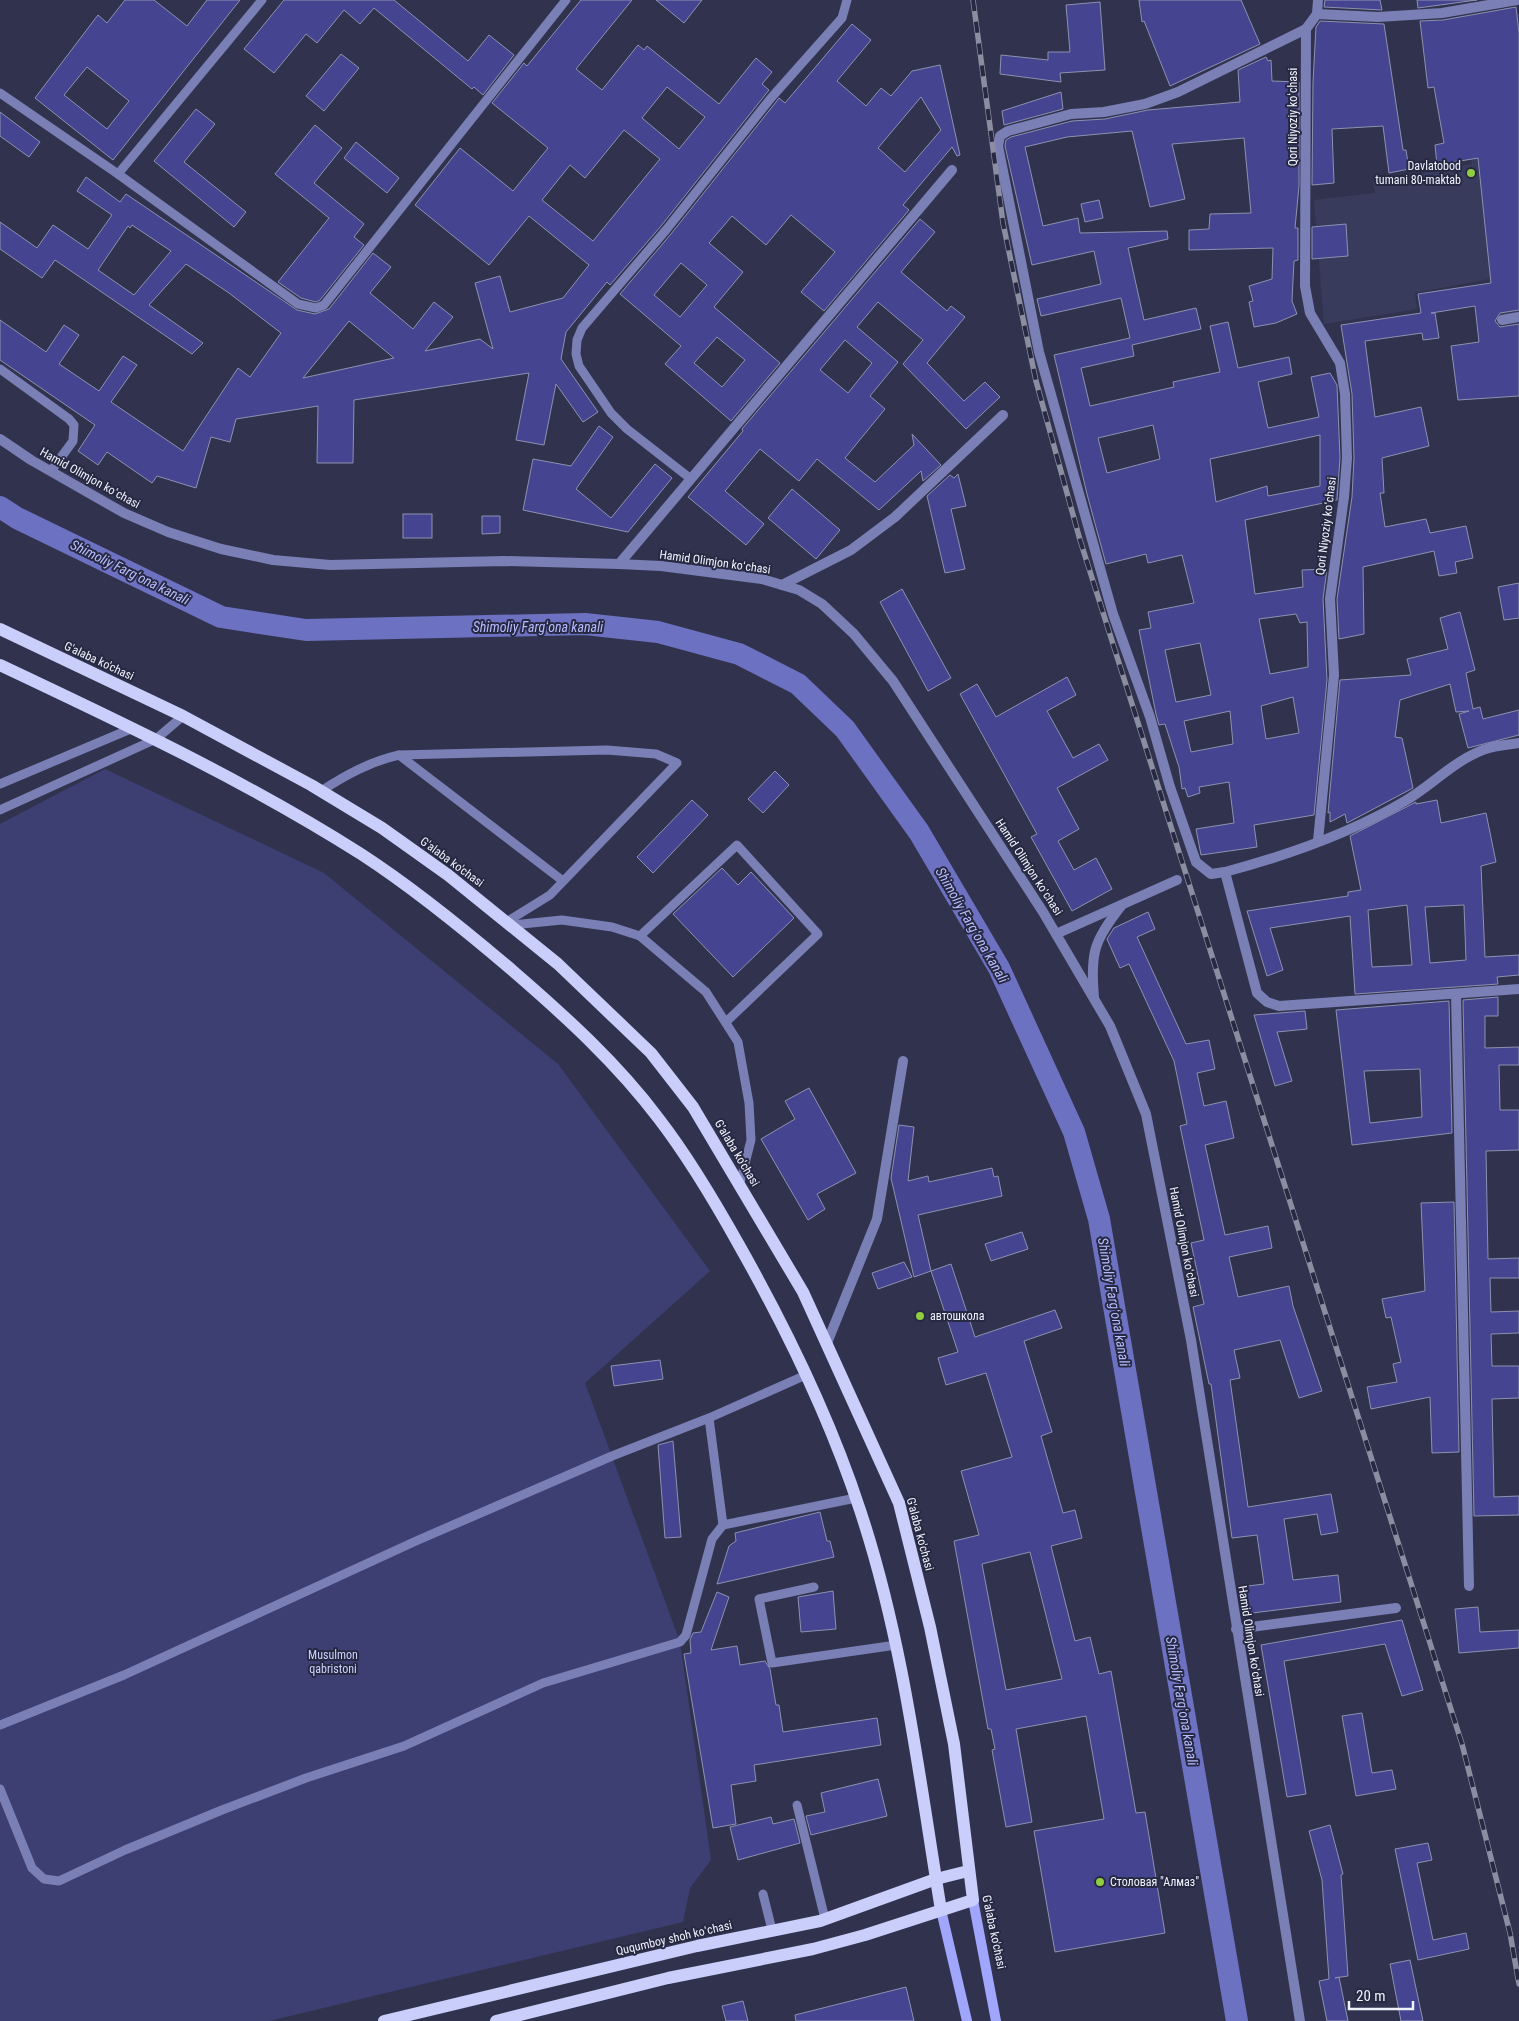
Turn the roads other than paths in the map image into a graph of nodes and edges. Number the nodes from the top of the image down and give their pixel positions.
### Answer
1 (262, 0) edge
2 (566, 0) edge
3 (847, 0) edge
4 (1318, 0) edge
5 (1517, 0) edge
6 (1317, 14) junction
7 (1306, 29) junction
8 (0, 93) edge
9 (952, 170) dead end
10 (118, 174) junction
11 (1519, 317) edge
12 (1502, 320) dead end
13 (0, 369) edge
14 (1003, 415) dead end
15 (0, 439) edge
16 (51, 471) junction
17 (691, 479) junction
18 (619, 564) junction
19 (782, 585) junction
20 (0, 629) edge
21 (0, 664) edge
22 (183, 716) junction
23 (133, 728) junction
24 (156, 739) junction
25 (1519, 743) edge
26 (398, 755) junction
27 (0, 784) edge
28 (321, 791) junction
29 (0, 810) edge
30 (1318, 841) junction
31 (1225, 872) junction
32 (1177, 880) dead end
33 (564, 881) junction
34 (1122, 904) junction
35 (510, 923) junction
36 (1056, 934) junction
37 (640, 936) junction
38 (1519, 989) edge
39 (1456, 994) junction
40 (1095, 1000) junction
41 (726, 1022) junction
42 (903, 1061) dead end
43 (740, 1184) junction
44 (827, 1343) junction
45 (806, 1375) junction
46 (709, 1418) junction
47 (856, 1498) junction
48 (723, 1525) junction
49 (1469, 1586) dead end
50 (814, 1587) dead end
51 (1396, 1608) dead end
52 (1236, 1630) junction
53 (896, 1645) junction
54 (0, 1725) edge
55 (0, 1789) edge
56 (797, 1805) dead end
57 (968, 1871) junction
58 (936, 1879) junction
59 (763, 1894) dead end
60 (973, 1900) junction
61 (941, 1910) junction
62 (825, 1918) junction
63 (772, 1930) junction
64 (384, 2021) edge
65 (496, 2021) edge
66 (967, 2021) edge
67 (996, 2021) edge
68 (1300, 2021) edge

1 - 10 lane
2 - 10 lane
3 - 17 lane
4 - 6 street
5 - 6 street
6 - 7 street
7 - 30 street, Qori Niyoziy koʻchasi
7 - 31 street
8 - 10 lane
9 - 17 street
11 - 12 street
13 - 16 lane
14 - 19 street
15 - 16 street, Hamid Olimjon koʻchasi
16 - 18 street, Hamid Olimjon koʻchasi
17 - 18 street
18 - 19 street, Hamid Olimjon koʻchasi
19 - 36 street, Hamid Olimjon koʻchasi
20 - 22 main road, G'alaba ko'chasi
21 - 23 main road
22 - 24 lane
22 - 28 main road, G'alaba ko'chasi
23 - 24 main road
23 - 27 lane
24 - 29 lane
24 - 45 main road
25 - 30 street
26 - 28 lane
26 - 33 lane
26 - 33 lane
28 - 35 main road, G'alaba ko'chasi
30 - 31 street
31 - 39 street
32 - 34 street
33 - 35 lane
34 - 36 street
34 - 40 street
35 - 37 lane
35 - 43 main road, G'alaba ko'chasi
36 - 40 street, Hamid Olimjon koʻchasi
37 - 41 lane
37 - 41 lane
38 - 39 street
39 - 49 street
40 - 52 street, Hamid Olimjon koʻchasi
41 - 43 lane
42 - 44 street
43 - 44 main road, G'alaba ko'chasi
44 - 57 main road, G'alaba ko'chasi
45 - 46 lane
45 - 47 main road
46 - 48 lane
46 - 54 lane
47 - 48 lane
47 - 53 main road
48 - 55 lane
50 - 53 lane
51 - 52 street
52 - 68 street, Hamid Olimjon koʻchasi
53 - 58 main road
56 - 62 lane
57 - 58 main road, Ququmboy shoh koʻchasi
57 - 60 main road, G'alaba ko'chasi
58 - 61 main road
58 - 62 main road, Ququmboy shoh koʻchasi
59 - 63 lane
60 - 61 main road
60 - 67 main road, G'alaba ko'chasi
61 - 65 main road
61 - 66 main road
62 - 63 main road, Ququmboy shoh koʻchasi
63 - 64 main road, Ququmboy shoh koʻchasi

